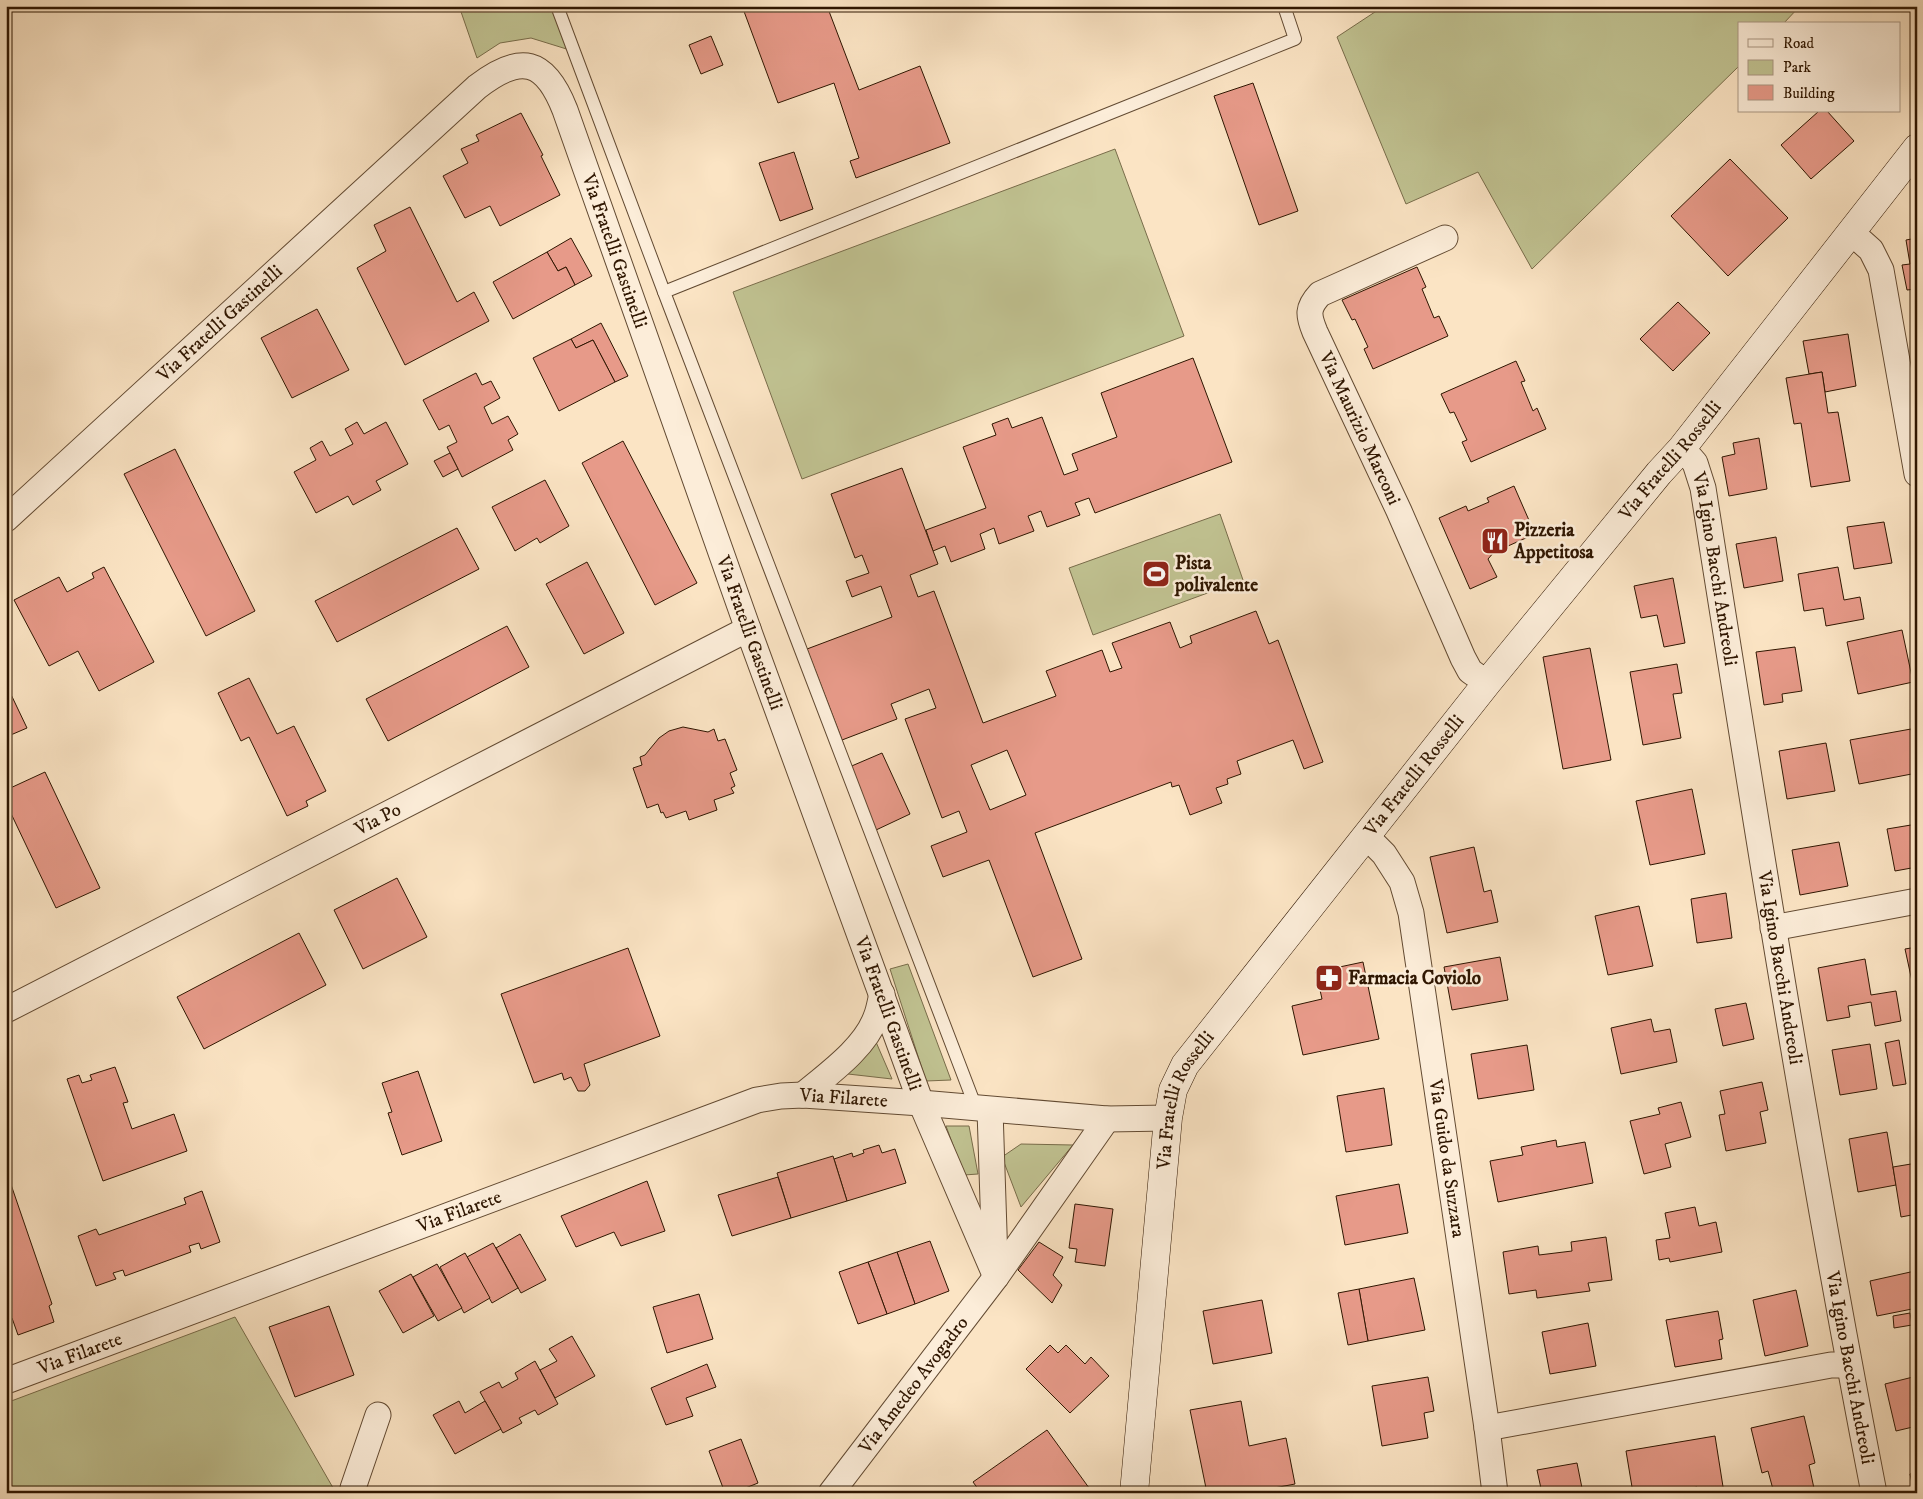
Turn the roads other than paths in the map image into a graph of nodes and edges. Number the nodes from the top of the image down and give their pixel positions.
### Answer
1 (557, 6) edge
2 (1284, 6) edge
3 (1917, 148) edge
4 (1852, 232) junction
5 (1445, 238) dead end
6 (664, 292) junction
7 (1682, 448) junction
8 (1917, 474) edge
9 (6, 519) edge
10 (748, 629) junction
11 (1487, 683) junction
12 (1366, 836) junction
13 (1917, 901) edge
14 (1772, 928) junction
15 (882, 994) junction
16 (6, 1010) edge
17 (803, 1096) junction
18 (921, 1103) junction
19 (983, 1109) junction
20 (1168, 1118) junction
21 (1107, 1119) junction
22 (996, 1277) junction
23 (1849, 1365) junction
24 (6, 1381) edge
25 (378, 1414) dead end
26 (1487, 1428) junction
27 (353, 1493) edge
28 (831, 1493) edge
29 (1134, 1493) edge
30 (1495, 1493) edge
31 (1874, 1493) edge

1 - 6 lane
2 - 6 lane
3 - 4 street, Via Fratelli Rosselli
4 - 7 street, Via Fratelli Rosselli
4 - 8 street
5 - 11 street, Via Maurizio Marconi
6 - 19 lane
7 - 11 street, Via Fratelli Rosselli
7 - 14 street, Via Igino Bacchi Andreoli
9 - 10 street, Via Fratelli Gastinelli
10 - 15 street, Via Fratelli Gastinelli
10 - 16 street, Via Po
11 - 12 street, Via Fratelli Rosselli
12 - 20 street, Via Fratelli Rosselli
12 - 26 street, Via Guido da Suzzara
13 - 14 street
14 - 23 street, Via Igino Bacchi Andreoli
15 - 17 street
15 - 18 street, Via Fratelli Gastinelli
17 - 18 street, Via Filarete
17 - 24 street, Via Filarete
18 - 19 street, Via Fratelli Gastinelli
18 - 22 street, Via Fratelli Gastinelli
19 - 21 street, Via Fratelli Gastinelli
19 - 22 street
20 - 21 street, Via Fratelli Gastinelli
20 - 29 street, Via Fratelli Rosselli
21 - 22 street, Via Amedeo Avogadro
22 - 28 street, Via Amedeo Avogadro
23 - 26 street
23 - 31 street, Via Igino Bacchi Andreoli
25 - 27 street
26 - 30 street, Via Guido da Suzzara

